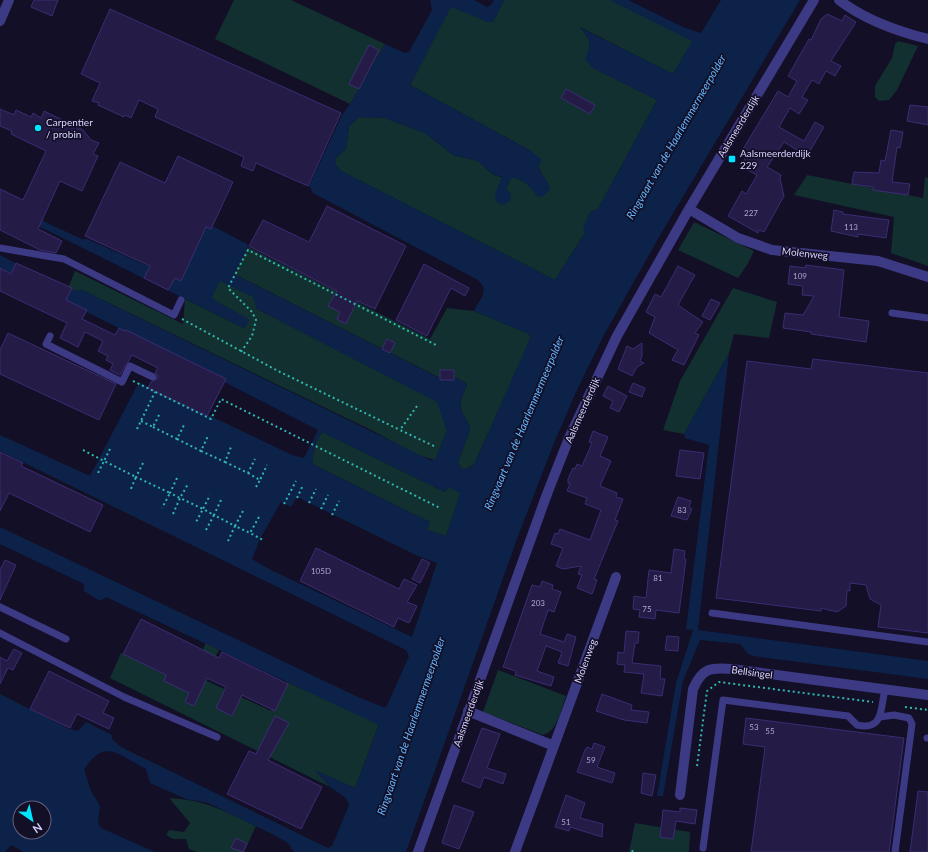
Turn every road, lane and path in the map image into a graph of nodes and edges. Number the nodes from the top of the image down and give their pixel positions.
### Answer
1 (9, 0) edge
2 (814, 0) edge
3 (839, 0) edge
4 (0, 21) edge
5 (928, 39) edge
6 (689, 209) junction
7 (0, 248) edge
8 (928, 277) edge
9 (181, 300) dead end
10 (892, 313) dead end
11 (174, 315) junction
12 (928, 318) edge
13 (50, 336) dead end
14 (438, 346) dead end
15 (241, 352) junction
16 (124, 377) junction
17 (153, 377) dead end
18 (155, 392) junction
19 (417, 406) dead end
20 (160, 413) dead end
21 (141, 422) junction
22 (184, 425) dead end
23 (153, 427) junction
24 (137, 429) dead end
25 (400, 430) junction
26 (208, 436) dead end
27 (177, 439) junction
28 (436, 447) dead end
29 (231, 448) dead end
30 (110, 449) dead end
31 (83, 450) dead end
32 (201, 451) junction
33 (255, 459) dead end
34 (104, 461) junction
35 (225, 462) junction
36 (143, 463) dead end
37 (267, 465) dead end
38 (97, 474) dead end
39 (248, 474) junction
40 (136, 477) junction
41 (177, 478) dead end
42 (260, 480) junction
43 (296, 481) dead end
44 (188, 484) dead end
45 (303, 485) dead end
46 (256, 487) dead end
47 (316, 489) dead end
48 (130, 491) dead end
49 (170, 493) junction
50 (210, 495) dead end
51 (328, 495) dead end
52 (180, 498) junction
53 (297, 498) dead end
54 (221, 500) dead end
55 (339, 501) dead end
56 (309, 503) dead end
57 (284, 504) dead end
58 (162, 508) dead end
59 (440, 508) dead end
60 (321, 509) dead end
61 (203, 510) junction
62 (243, 511) dead end
63 (173, 514) dead end
64 (214, 515) junction
65 (332, 515) dead end
66 (259, 517) dead end
67 (195, 524) dead end
68 (235, 526) junction
69 (206, 530) dead end
70 (250, 533) junction
71 (263, 540) dead end
72 (228, 541) dead end
73 (616, 576) dead end
74 (0, 607) edge
75 (712, 613) dead end
76 (0, 633) edge
77 (66, 639) dead end
78 (928, 642) edge
79 (885, 690) junction
80 (928, 695) edge
81 (468, 711) junction
82 (880, 717) junction
83 (217, 737) dead end
84 (554, 746) junction
85 (680, 795) dead end
86 (703, 848) dead end
87 (418, 852) edge
88 (515, 852) edge
89 (895, 852) edge

1 - 4 street
2 - 6 street, Aalsmeerderdijk
3 - 5 street
6 - 8 street, Molenweg
6 - 81 street, Aalsmeerderdijk
7 - 11 lane
9 - 11 lane
10 - 12 lane
11 - 15 path
13 - 16 lane
14 - 15 path
15 - 25 path
16 - 17 lane
16 - 18 path
18 - 21 path
18 - 59 path
19 - 25 path
20 - 23 path
21 - 23 path
21 - 24 path
22 - 27 path
23 - 27 path
25 - 28 path
26 - 32 path
27 - 32 path
29 - 35 path
30 - 34 path
31 - 34 path
32 - 35 path
33 - 39 path
34 - 38 path
34 - 40 path
35 - 39 path
36 - 40 path
37 - 42 path
39 - 42 path
40 - 48 path
40 - 49 path
41 - 49 path
42 - 46 path
43 - 57 path
44 - 52 path
45 - 53 path
47 - 56 path
49 - 52 path
49 - 58 path
50 - 61 path
51 - 60 path
52 - 61 path
52 - 63 path
54 - 64 path
55 - 65 path
61 - 64 path
61 - 67 path
62 - 68 path
64 - 68 path
64 - 69 path
66 - 70 path
68 - 70 path
68 - 72 path
70 - 71 path
73 - 84 street, Molenweg
74 - 77 lane
75 - 78 lane
76 - 83 lane
79 - 80 street, Bellsingel
79 - 82 lane
79 - 85 street, Bellsingel
81 - 84 street
81 - 87 street, Aalsmeerderdijk
82 - 86 lane
82 - 89 lane
84 - 88 street, Molenweg

